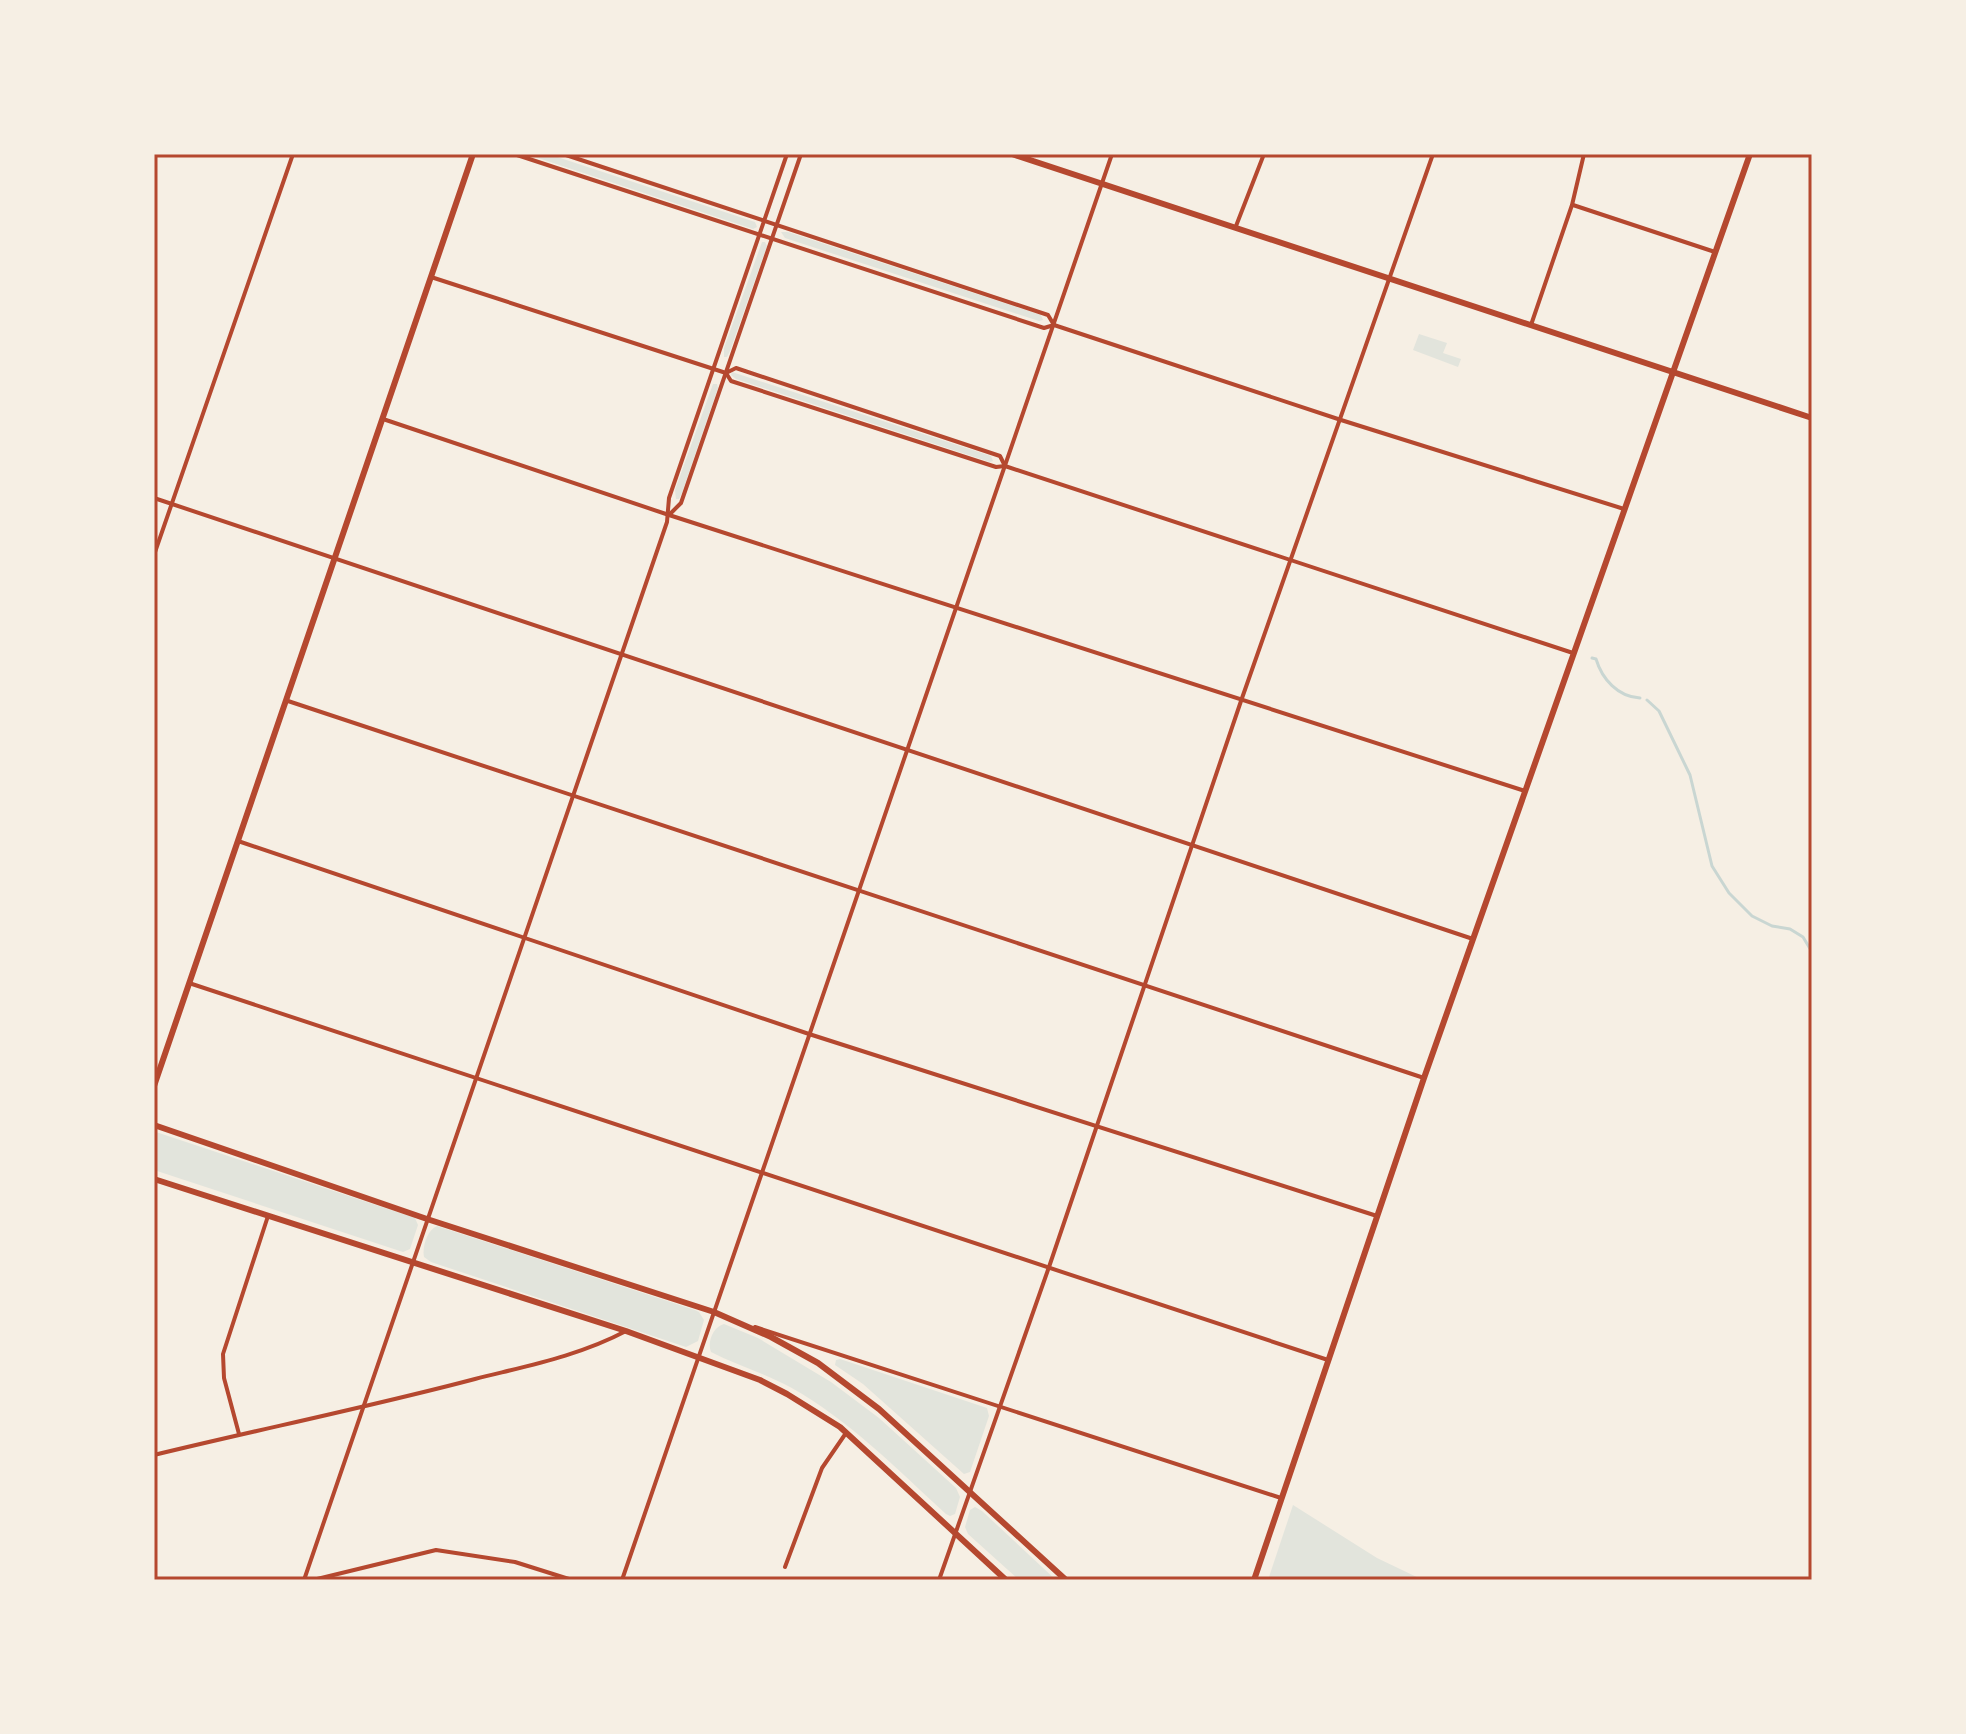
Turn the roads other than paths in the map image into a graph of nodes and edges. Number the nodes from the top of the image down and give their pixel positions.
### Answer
1 (293, 154) edge
2 (473, 154) edge
3 (514, 154) edge
4 (563, 154) edge
5 (787, 154) edge
6 (801, 154) edge
7 (1012, 154) edge
8 (1112, 154) edge
9 (1264, 154) edge
10 (1433, 154) edge
11 (1584, 154) edge
12 (1750, 154) edge
13 (1102, 183) junction
14 (1572, 205) junction
15 (764, 220) junction
16 (776, 225) junction
17 (1236, 228) junction
18 (759, 235) junction
19 (771, 239) junction
20 (1715, 252) junction
21 (431, 277) junction
22 (1390, 279) junction
23 (1054, 325) junction
24 (1531, 325) junction
25 (714, 370) junction
26 (1673, 372) junction
27 (726, 373) junction
28 (1812, 418) edge
29 (383, 419) junction
30 (1341, 420) junction
31 (1005, 466) junction
32 (154, 498) edge
33 (172, 503) junction
34 (1624, 509) junction
35 (669, 515) junction
36 (154, 555) edge
37 (336, 558) junction
38 (1291, 560) junction
39 (956, 608) junction
40 (1573, 653) junction
41 (622, 654) junction
42 (288, 701) junction
43 (1241, 701) junction
44 (907, 751) junction
45 (1525, 791) junction
46 (573, 795) junction
47 (238, 841) junction
48 (1192, 846) junction
49 (859, 890) junction
50 (523, 938) junction
51 (1473, 939) junction
52 (189, 983) junction
53 (1144, 984) junction
54 (809, 1034) junction
55 (475, 1078) junction
56 (1424, 1078) junction
57 (154, 1086) edge
58 (154, 1125) edge
59 (1097, 1126) junction
60 (761, 1173) junction
61 (154, 1179) edge
62 (268, 1216) junction
63 (1377, 1216) junction
64 (427, 1219) junction
65 (412, 1263) junction
66 (1049, 1267) junction
67 (714, 1312) junction
68 (740, 1322) junction
69 (626, 1331) junction
70 (699, 1356) junction
71 (1328, 1360) junction
72 (1000, 1407) junction
73 (362, 1409) junction
74 (846, 1433) junction
75 (239, 1434) junction
76 (154, 1455) edge
77 (970, 1492) junction
78 (1281, 1498) junction
79 (956, 1533) junction
80 (785, 1567) dead end
81 (304, 1580) edge
82 (313, 1580) edge
83 (572, 1580) edge
84 (622, 1580) edge
85 (939, 1580) edge
86 (1006, 1580) edge
87 (1066, 1580) edge
88 (1254, 1580) edge

1 - 33 street
2 - 21 main road
3 - 18 street
4 - 15 street
5 - 15 street
6 - 16 street
7 - 13 main road
8 - 13 street
9 - 17 street
10 - 22 street
11 - 14 street
12 - 20 main road
13 - 17 main road
13 - 23 street
14 - 20 street
14 - 24 street
15 - 16 street
15 - 18 street
16 - 19 street
16 - 23 street
17 - 22 main road
18 - 19 street
18 - 25 street
19 - 23 street
19 - 27 street
20 - 26 main road
21 - 25 street
21 - 29 main road
22 - 24 main road
22 - 30 street
23 - 30 street
23 - 31 street
24 - 26 main road
25 - 27 street
25 - 35 street
26 - 28 main road
26 - 34 main road
27 - 31 street
27 - 31 street
27 - 35 street
29 - 35 street
29 - 37 main road
30 - 34 street
30 - 38 street
31 - 38 street
31 - 39 street
32 - 33 street
33 - 36 street
33 - 37 street
34 - 40 main road
35 - 39 street
35 - 41 street
37 - 41 street
37 - 42 main road
38 - 40 street
38 - 43 street
39 - 43 street
39 - 44 street
40 - 45 main road
41 - 44 street
41 - 46 street
42 - 46 street
42 - 47 main road
43 - 45 street
43 - 48 street
44 - 48 street
44 - 49 street
45 - 51 main road
46 - 49 street
46 - 50 street
47 - 50 street
47 - 52 main road
48 - 51 street
48 - 53 street
49 - 53 street
49 - 54 street
50 - 54 street
50 - 55 street
51 - 56 main road
52 - 55 street
52 - 57 main road
53 - 56 street
53 - 59 street
54 - 59 street
54 - 60 street
55 - 60 street
55 - 64 street
56 - 63 main road
58 - 64 main road
59 - 63 street
59 - 66 street
60 - 66 street
60 - 67 street
61 - 62 main road
62 - 65 main road
62 - 75 street
63 - 71 main road
64 - 65 street
64 - 67 main road
65 - 69 main road
65 - 73 street
66 - 71 street
66 - 72 street
67 - 68 main road
67 - 70 street
68 - 72 street
68 - 77 main road
69 - 70 main road
69 - 73 street
70 - 74 main road
70 - 84 street
71 - 78 main road
72 - 77 street
72 - 78 street
73 - 75 street
73 - 81 street
74 - 79 main road
74 - 80 street
75 - 76 street
77 - 79 street
77 - 87 main road
78 - 88 main road
79 - 85 street
79 - 86 main road
82 - 83 street

